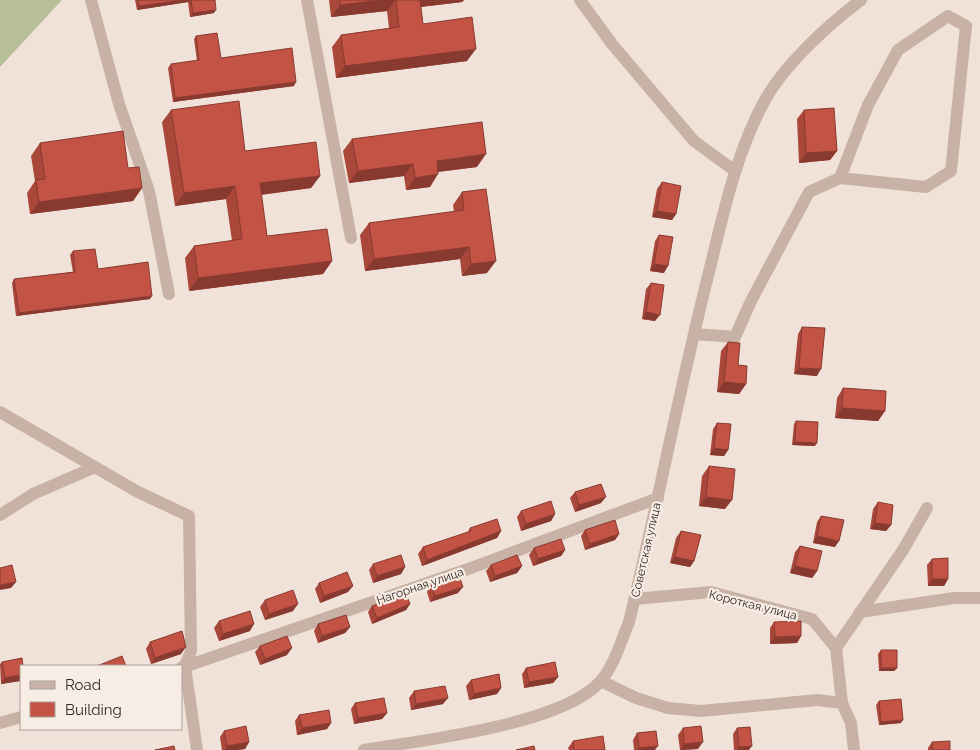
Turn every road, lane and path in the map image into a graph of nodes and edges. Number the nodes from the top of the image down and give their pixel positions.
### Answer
1 (91, 0) edge
2 (307, 0) edge
3 (580, 0) edge
4 (861, 0) edge
5 (735, 171) junction
6 (840, 178) junction
7 (351, 238) dead end
8 (169, 294) dead end
9 (694, 334) junction
10 (0, 412) edge
11 (95, 467) junction
12 (658, 498) junction
13 (927, 508) dead end
14 (0, 515) edge
15 (980, 598) edge
16 (635, 599) junction
17 (860, 612) junction
18 (836, 648) junction
19 (183, 667) edge
20 (601, 681) junction
21 (842, 703) junction
22 (20, 717) edge
23 (0, 723) edge
24 (197, 750) edge
25 (364, 750) edge
26 (854, 750) edge

1 - 8 street
2 - 7 street
3 - 5 street
4 - 5 street, Советская улица
5 - 9 street, Советская улица
6 - 6 street
6 - 9 street
9 - 12 street, Советская улица
10 - 11 street
11 - 14 street
11 - 19 street
12 - 16 street, Советская улица
12 - 19 street, Нагорная улица
13 - 17 street
15 - 17 street
16 - 18 street, Короткая улица
16 - 20 street, Советская улица
17 - 18 street
18 - 21 street
19 - 24 street
20 - 21 street
20 - 25 street, Советская улица
21 - 26 street
22 - 23 street

